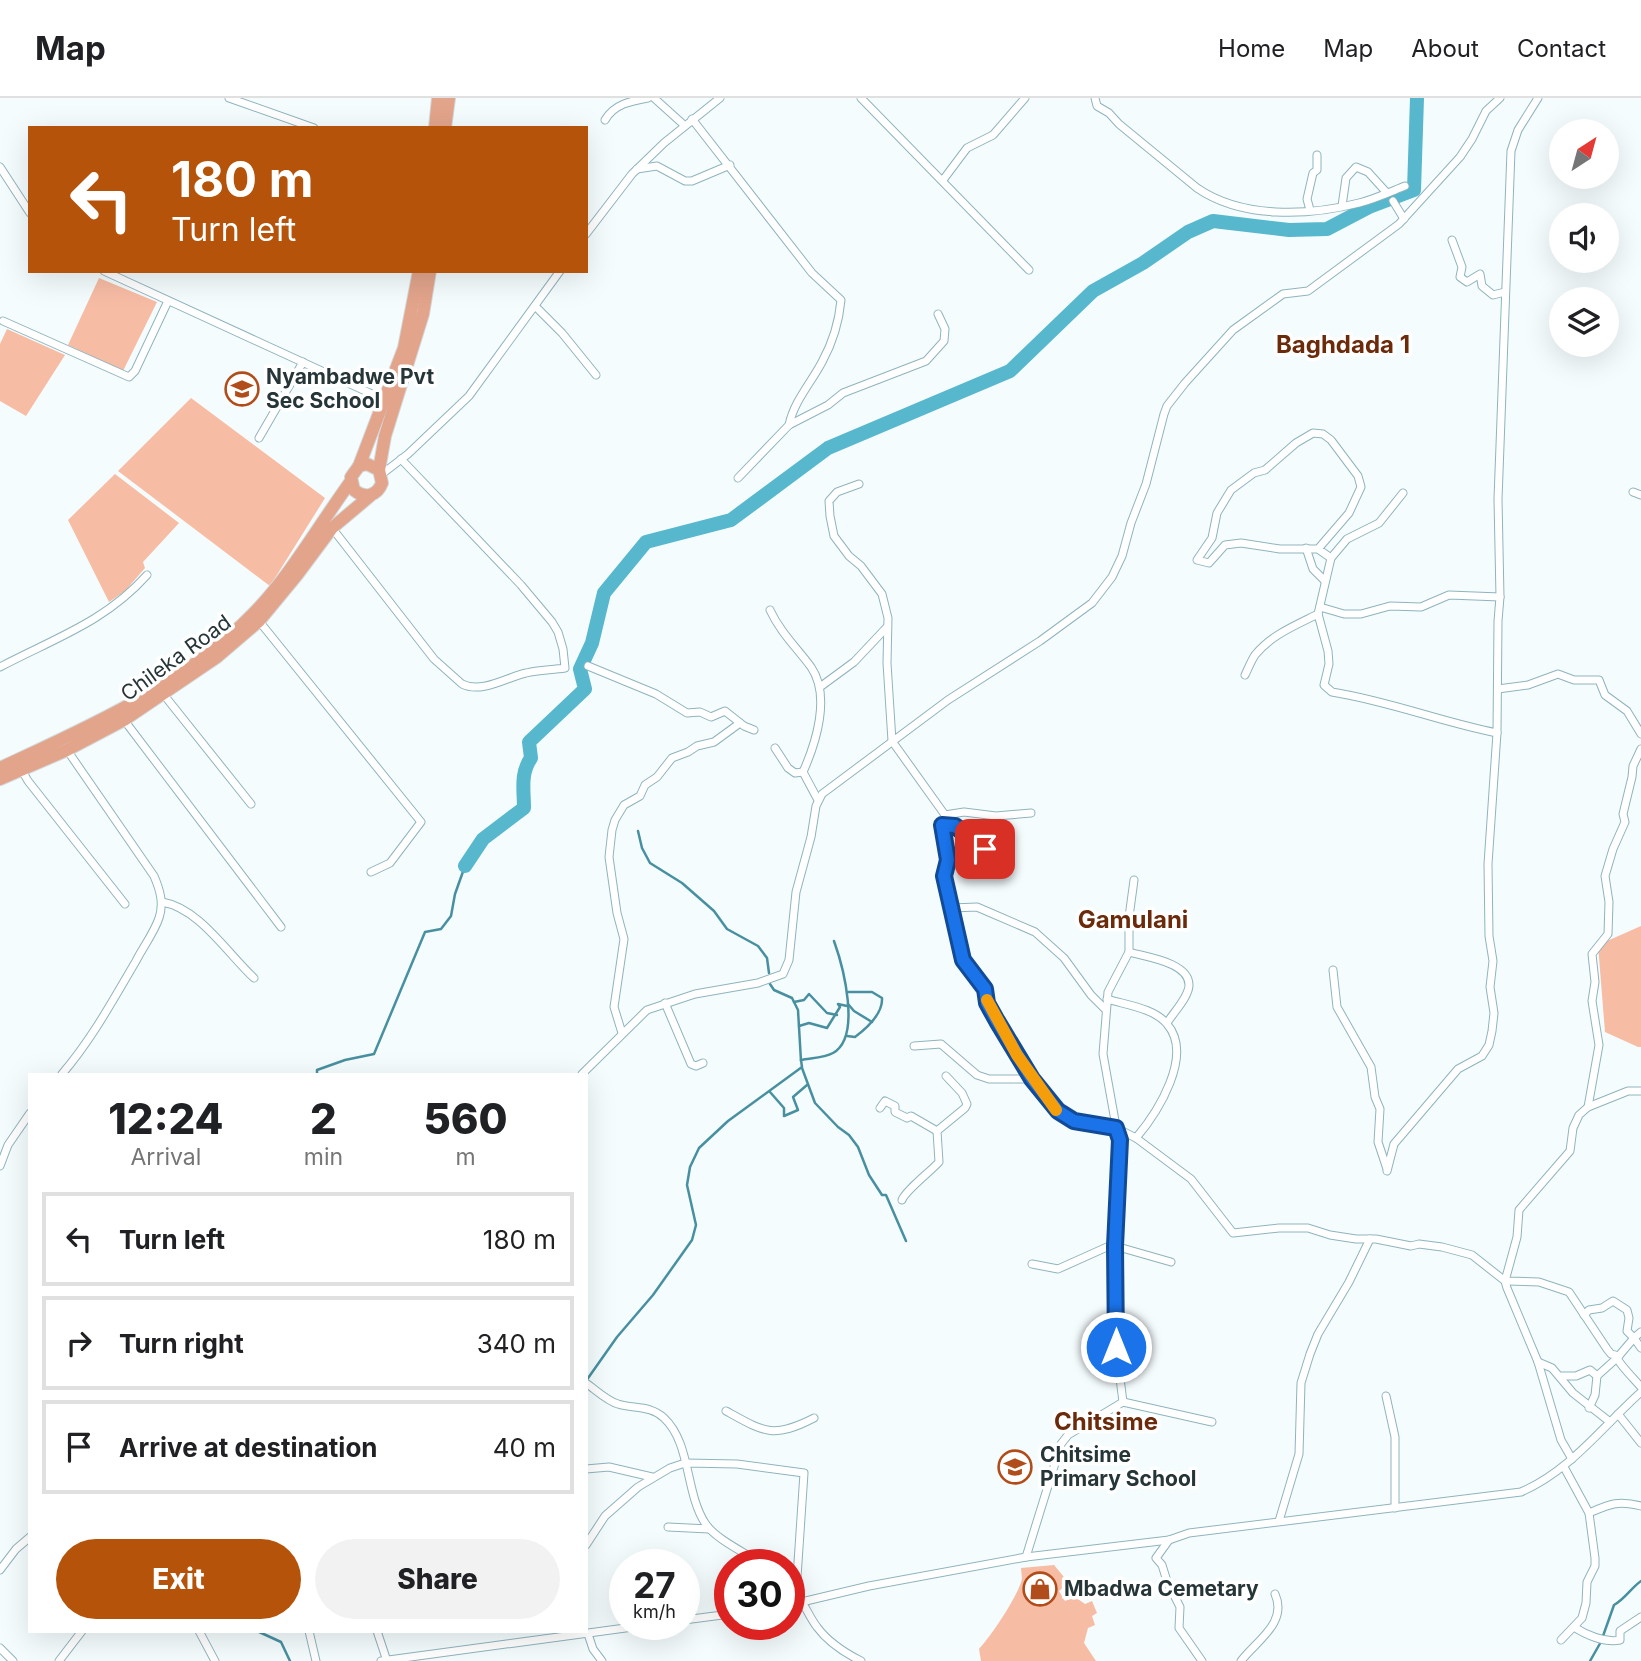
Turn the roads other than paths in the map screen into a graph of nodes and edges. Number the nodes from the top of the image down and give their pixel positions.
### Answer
1 (229, 98) edge
2 (438, 98) edge
3 (449, 98) edge
4 (648, 98) edge
5 (654, 98) edge
6 (720, 98) edge
7 (861, 98) edge
8 (1025, 98) edge
9 (1095, 98) edge
10 (1500, 98) edge
11 (1538, 98) edge
12 (692, 119) junction
13 (605, 120) dead end
14 (684, 125) junction
15 (308, 126) edge
16 (435, 126) edge
17 (445, 126) edge
18 (1317, 155) dead end
19 (730, 165) junction
20 (0, 167) edge
21 (637, 169) junction
22 (943, 180) junction
23 (1405, 186) dead end
24 (1387, 193) junction
25 (1393, 201) dead end
26 (1342, 206) junction
27 (28, 210) edge
28 (1310, 210) junction
29 (1404, 219) junction
30 (588, 231) edge
31 (1452, 240) dead end
32 (1029, 270) dead end
33 (108, 273) edge
34 (419, 273) edge
35 (430, 273) edge
36 (560, 273) edge
37 (1505, 292) junction
38 (169, 301) junction
39 (536, 307) junction
40 (938, 314) dead end
41 (3, 321) dead end
42 (303, 362) junction
43 (596, 375) dead end
44 (386, 400) junction
45 (789, 425) junction
46 (259, 438) dead end
47 (401, 459) junction
48 (359, 466) junction
49 (380, 472) junction
50 (738, 478) dead end
51 (351, 481) junction
52 (859, 484) dead end
53 (1403, 493) dead end
54 (370, 496) junction
55 (332, 528) junction
56 (1306, 548) junction
57 (1318, 549) junction
58 (1331, 558) junction
59 (147, 575) dead end
60 (1325, 580) junction
61 (1500, 597) junction
62 (769, 610) dead end
63 (1319, 611) junction
64 (259, 621) junction
65 (887, 626) junction
66 (587, 666) dead end
67 (0, 667) edge
68 (1245, 675) dead end
69 (820, 687) junction
70 (1498, 690) junction
71 (164, 695) junction
72 (124, 720) junction
73 (740, 723) junction
74 (754, 730) dead end
75 (1497, 733) junction
76 (1641, 734) edge
77 (892, 741) junction
78 (775, 748) dead end
79 (1641, 749) edge
80 (68, 750) junction
81 (0, 768) edge
82 (22, 769) junction
83 (803, 772) junction
84 (0, 779) edge
85 (818, 800) junction
86 (251, 804) dead end
87 (1031, 813) dead end
88 (945, 815) junction
89 (955, 826) junction
90 (985, 849) dead end
91 (370, 872) dead end
92 (1134, 880) dead end
93 (162, 902) junction
94 (125, 904) dead end
95 (952, 908) junction
96 (281, 927) dead end
97 (1129, 952) junction
98 (1333, 970) dead end
99 (254, 978) dead end
100 (1107, 999) junction
101 (665, 1003) junction
102 (1105, 1009) junction
103 (1167, 1023) junction
104 (622, 1033) junction
105 (914, 1046) dead end
106 (702, 1063) dead end
107 (63, 1073) edge
108 (583, 1073) edge
109 (946, 1076) dead end
110 (1032, 1079) junction
111 (1641, 1091) edge
112 (1588, 1107) junction
113 (880, 1108) dead end
114 (28, 1116) edge
115 (1116, 1128) junction
116 (937, 1131) junction
117 (1136, 1138) junction
118 (0, 1166) edge
119 (902, 1200) dead end
120 (1370, 1239) junction
121 (1115, 1246) junction
122 (1171, 1262) dead end
123 (1032, 1264) dead end
124 (1505, 1281) junction
125 (1584, 1315) junction
126 (1641, 1332) edge
127 (1634, 1338) junction
128 (1641, 1348) edge
129 (1618, 1357) junction
130 (1538, 1362) junction
131 (1560, 1376) junction
132 (1597, 1376) junction
133 (588, 1384) edge
134 (1641, 1390) edge
135 (1386, 1396) dead end
136 (1123, 1402) junction
137 (1589, 1408) junction
138 (726, 1411) dead end
139 (1618, 1414) junction
140 (814, 1418) dead end
141 (1212, 1422) dead end
142 (1610, 1422) junction
143 (1641, 1443) edge
144 (1572, 1459) junction
145 (685, 1463) junction
146 (588, 1468) edge
147 (1564, 1468) junction
148 (652, 1477) junction
149 (1641, 1506) edge
150 (1395, 1508) junction
151 (1589, 1513) junction
152 (1279, 1521) junction
153 (668, 1527) dead end
154 (709, 1529) junction
155 (28, 1539) edge
156 (1169, 1540) junction
157 (588, 1542) edge
158 (739, 1549) edge
159 (799, 1549) edge
160 (1026, 1557) junction
161 (0, 1570) edge
162 (1275, 1594) dead end
163 (805, 1602) edge
164 (805, 1608) edge
165 (1641, 1617) edge
166 (1574, 1626) junction
167 (609, 1631) edge
168 (80, 1633) edge
169 (200, 1633) edge
170 (309, 1633) edge
171 (378, 1633) edge
172 (577, 1633) edge
173 (588, 1634) junction
174 (1561, 1640) dead end
175 (0, 1648) edge
176 (13, 1661) edge
177 (59, 1661) edge
178 (215, 1661) edge
179 (316, 1661) edge
180 (380, 1661) edge
181 (387, 1661) edge
182 (602, 1661) edge
183 (861, 1661) edge
184 (1202, 1661) edge
185 (1241, 1661) edge

1 - 15 street
2 - 16 highway
3 - 17 highway
4 - 13 street
5 - 14 street
6 - 12 street
7 - 22 street
8 - 22 street
9 - 28 street
10 - 29 street
11 - 37 street
12 - 14 street
12 - 19 street
14 - 21 street
18 - 28 street
19 - 21 street
19 - 45 street
20 - 27 street
21 - 30 street
22 - 32 street
23 - 24 street
24 - 26 street
24 - 26 street
25 - 29 street
26 - 28 street
29 - 77 street
31 - 37 street
33 - 38 street
34 - 44 highway, Chileka Road
35 - 49 highway, Chileka Road
36 - 39 street
37 - 61 street
38 - 41 street
38 - 42 street
39 - 43 street
39 - 47 street
40 - 45 street
42 - 44 street
42 - 46 street
44 - 48 highway, Chileka Road
45 - 50 street
47 - 49 street
47 - 55 street
48 - 49 highway
48 - 51 highway, Chileka Road
49 - 54 highway, Chileka Road
51 - 54 highway
51 - 81 highway, Chileka Road
52 - 65 street
53 - 58 street
54 - 55 highway, Chileka Road
55 - 64 highway, Chileka Road
56 - 57 street
56 - 57 street
56 - 60 street
57 - 58 street
58 - 60 street
59 - 67 street
60 - 63 street
61 - 63 street
61 - 70 street
62 - 69 street
63 - 68 street
63 - 75 street
64 - 71 highway, Chileka Road
64 - 91 street
65 - 69 street
65 - 77 street
66 - 73 street
69 - 83 street
70 - 75 street
70 - 76 street
71 - 72 highway, Chileka Road
71 - 86 street
72 - 80 highway, Chileka Road
72 - 96 street
73 - 74 street
73 - 104 street
75 - 98 street
77 - 85 street
77 - 88 street
78 - 83 street
79 - 112 street
80 - 82 highway, Chileka Road
80 - 93 street
82 - 84 highway, Chileka Road
82 - 94 street
83 - 85 street
85 - 101 street
87 - 88 street
88 - 89 street
89 - 90 street
89 - 95 street
92 - 97 street
93 - 99 street
93 - 107 street
95 - 102 street
95 - 110 street
97 - 100 street
97 - 103 street
100 - 102 street
100 - 103 street
101 - 104 street
101 - 106 street
102 - 115 street
103 - 117 street
104 - 108 street
105 - 110 street
109 - 116 street
110 - 115 street
111 - 112 street
112 - 124 street
113 - 116 street
114 - 118 street
115 - 117 street
115 - 121 street
116 - 119 street
117 - 120 street
120 - 124 street
120 - 152 street
121 - 122 street
121 - 123 street
121 - 136 street
124 - 125 street
124 - 130 street
125 - 127 street
125 - 129 street
126 - 127 street
127 - 128 street
127 - 129 street
129 - 132 street
129 - 134 street
130 - 131 street
130 - 144 street
131 - 132 street
131 - 137 street
132 - 137 street
133 - 145 street
134 - 139 street
135 - 150 street
136 - 141 street
136 - 160 street
137 - 142 street
138 - 140 street
139 - 142 street
139 - 143 street
142 - 144 street
144 - 147 street
145 - 148 street
145 - 154 street
145 - 159 street
146 - 148 street
147 - 150 street
147 - 151 street
148 - 157 street
149 - 151 street
150 - 152 street
151 - 166 street
152 - 156 street
153 - 154 street
154 - 158 street
155 - 161 street
156 - 160 street
156 - 184 street
160 - 163 street
162 - 185 street
164 - 183 street
165 - 166 street
166 - 174 street
167 - 173 street
168 - 177 street
169 - 178 street
170 - 179 street
171 - 181 street
172 - 173 street
172 - 181 street
173 - 182 street
175 - 176 street
180 - 181 street

